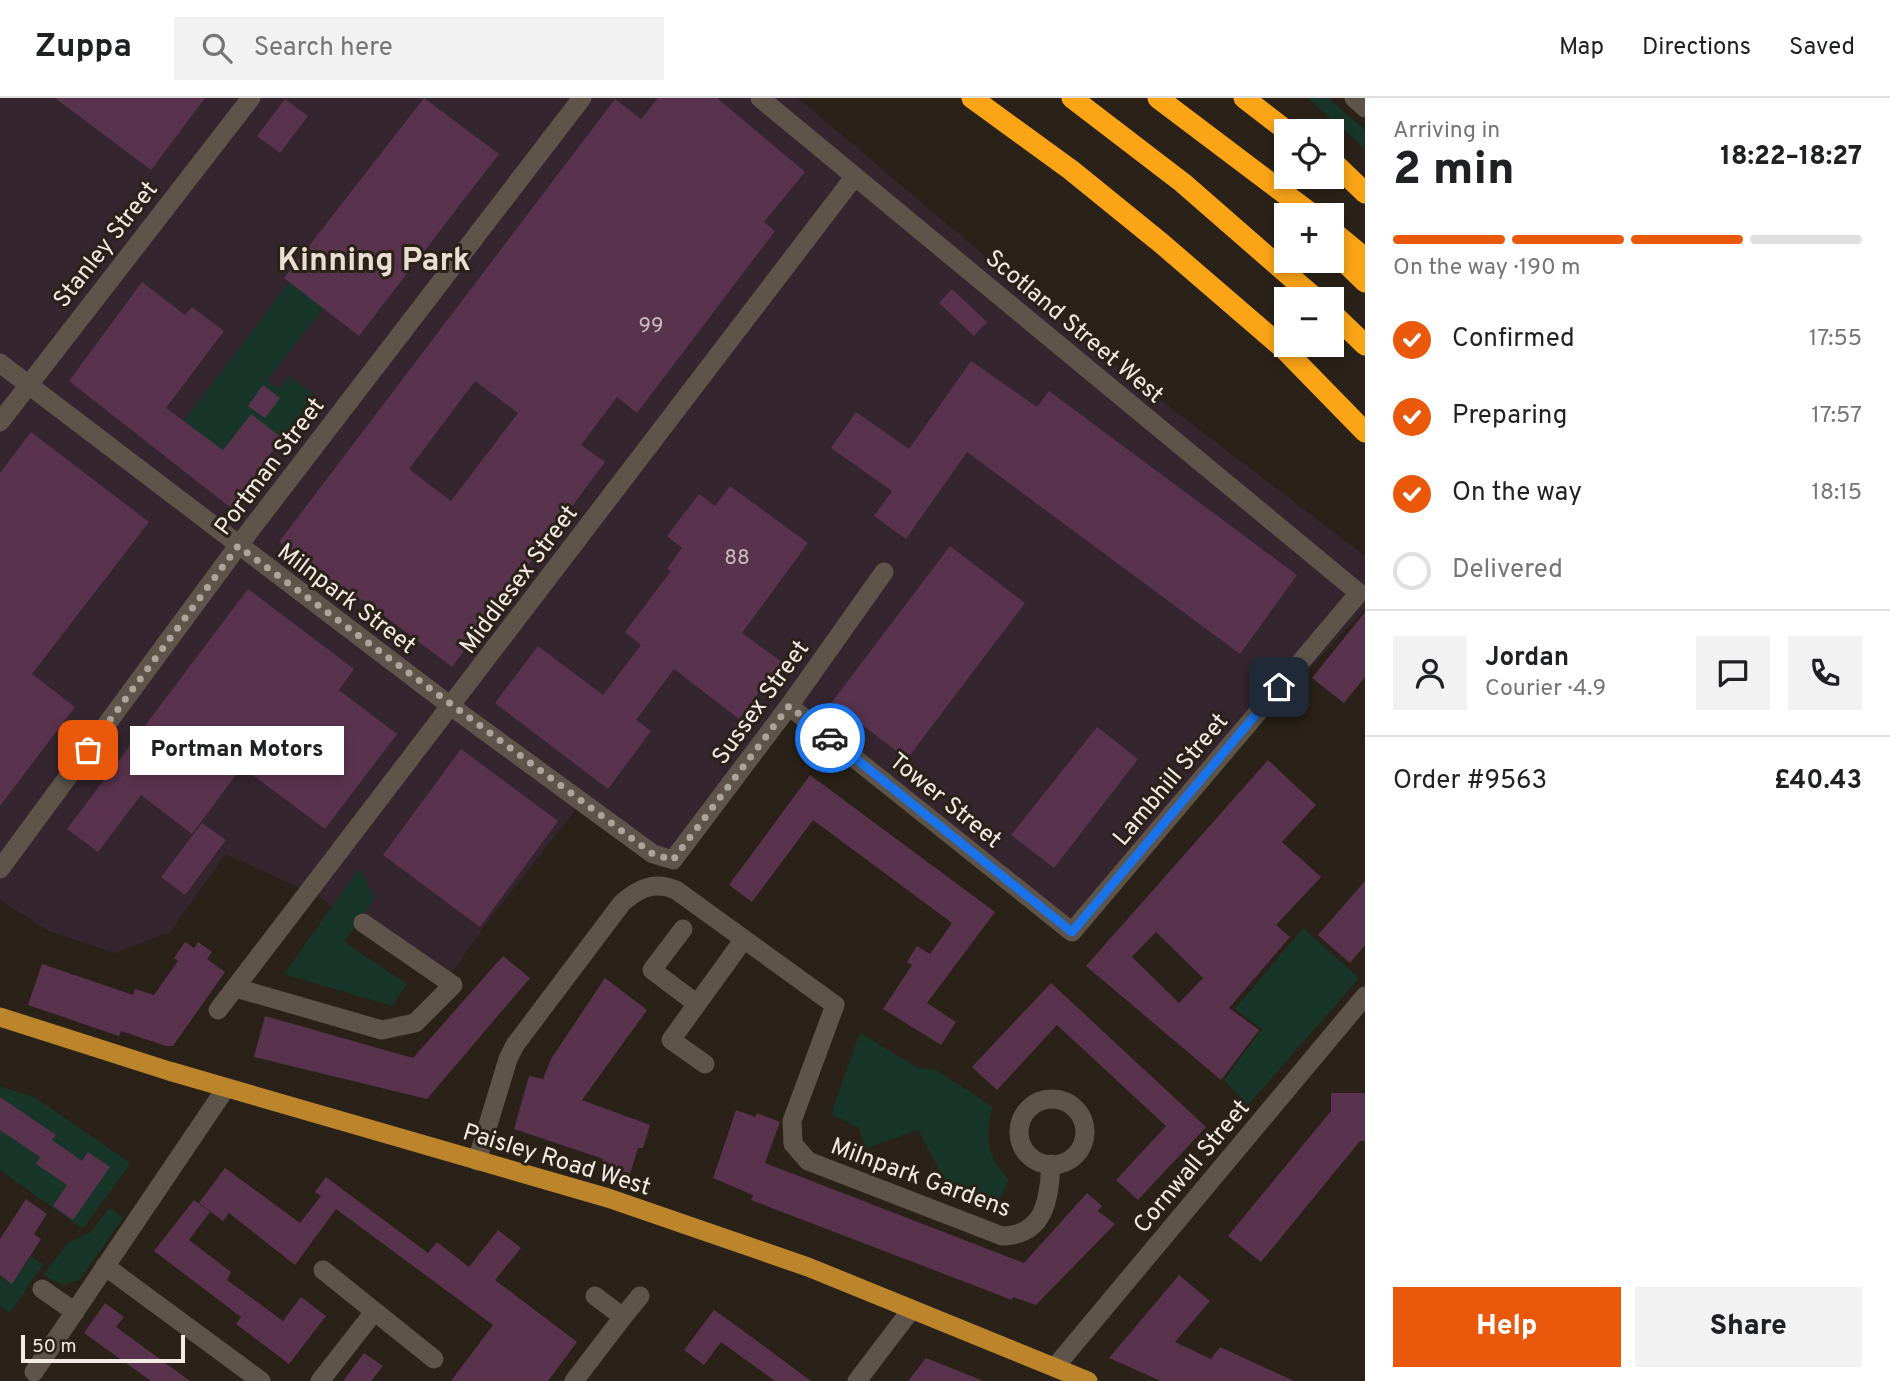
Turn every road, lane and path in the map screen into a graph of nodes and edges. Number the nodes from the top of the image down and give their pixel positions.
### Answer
1 (251, 98) edge
2 (582, 98) edge
3 (760, 98) edge
4 (954, 98) edge
5 (972, 98) edge
6 (1072, 98) edge
7 (1158, 98) edge
8 (1244, 98) edge
9 (1266, 98) edge
10 (1353, 98) edge
11 (1365, 108) edge
12 (1288, 119) edge
13 (1274, 121) edge
14 (1021, 132) junction
15 (1241, 163) junction
16 (1344, 173) edge
17 (855, 176) junction
18 (1344, 177) edge
19 (1365, 194) edge
20 (1283, 203) edge
21 (1296, 203) edge
22 (1344, 241) edge
23 (1365, 258) edge
24 (1344, 262) edge
25 (1365, 282) edge
26 (1302, 287) edge
27 (1344, 325) edge
28 (1365, 345) edge
29 (0, 363) edge
30 (28, 384) junction
31 (0, 422) edge
32 (1365, 432) edge
33 (238, 546) junction
34 (884, 572) dead end
35 (1359, 593) joint
36 (789, 706) junction
37 (452, 707) junction
38 (673, 860) joint
39 (0, 869) edge
40 (363, 923) dead end
41 (683, 929) dead end
42 (1072, 932) joint
43 (744, 939) junction
44 (236, 988) junction
45 (1365, 996) edge
46 (697, 1004) junction
47 (218, 1010) dead end
48 (0, 1017) edge
49 (705, 1064) dead end
50 (226, 1088) junction
51 (477, 1161) junction
52 (1051, 1164) dead end
53 (105, 1266) junction
54 (323, 1270) dead end
55 (42, 1289) dead end
56 (595, 1296) dead end
57 (640, 1296) dead end
58 (911, 1310) junction
59 (75, 1312) junction
60 (374, 1312) junction
61 (623, 1317) junction
62 (433, 1359) dead end
63 (1055, 1367) junction
64 (34, 1373) dead end
65 (261, 1381) edge
66 (320, 1381) edge
67 (574, 1381) edge
68 (857, 1381) edge
69 (1088, 1381) edge

1 - 30 street, Stanley Street
2 - 33 street, Portman Street
3 - 17 street, Scotland Street West
4 - 14 highway
5 - 14 highway
6 - 26 highway
7 - 15 highway
8 - 13 highway
9 - 12 highway
10 - 11 street
14 - 32 highway
15 - 20 highway
15 - 21 highway
16 - 19 highway
17 - 35 street, Scotland Street West
17 - 37 street, Middlesex Street
18 - 19 highway
22 - 23 highway
24 - 25 highway
27 - 28 highway
29 - 30 street, Milnpark Street
30 - 31 street, Stanley Street
30 - 33 street, Milnpark Street
33 - 37 street, Milnpark Street
33 - 39 street, Portman Street
34 - 36 street, Sussex Street
35 - 42 street, Lambhill Street
36 - 38 street, Sussex Street
36 - 42 street, Tower Street
37 - 38 street, Milnpark Street
37 - 44 street, Middlesex Street
40 - 44 street
41 - 46 street
43 - 46 street
43 - 51 street, Milnpark Gardens
43 - 52 street, Milnpark Gardens
44 - 47 street, Middlesex Street
45 - 63 street, Cornwall Street
46 - 49 street
48 - 50 main road, Paisley Road West
50 - 51 main road, Paisley Road West
50 - 53 street
51 - 58 main road, Paisley Road West
53 - 59 street
53 - 65 street
54 - 60 street
55 - 59 street
56 - 61 street
57 - 61 street
58 - 63 main road, Paisley Road West
58 - 68 street
59 - 64 street
60 - 62 street
60 - 66 street
61 - 67 street
63 - 69 main road, Paisley Road West

